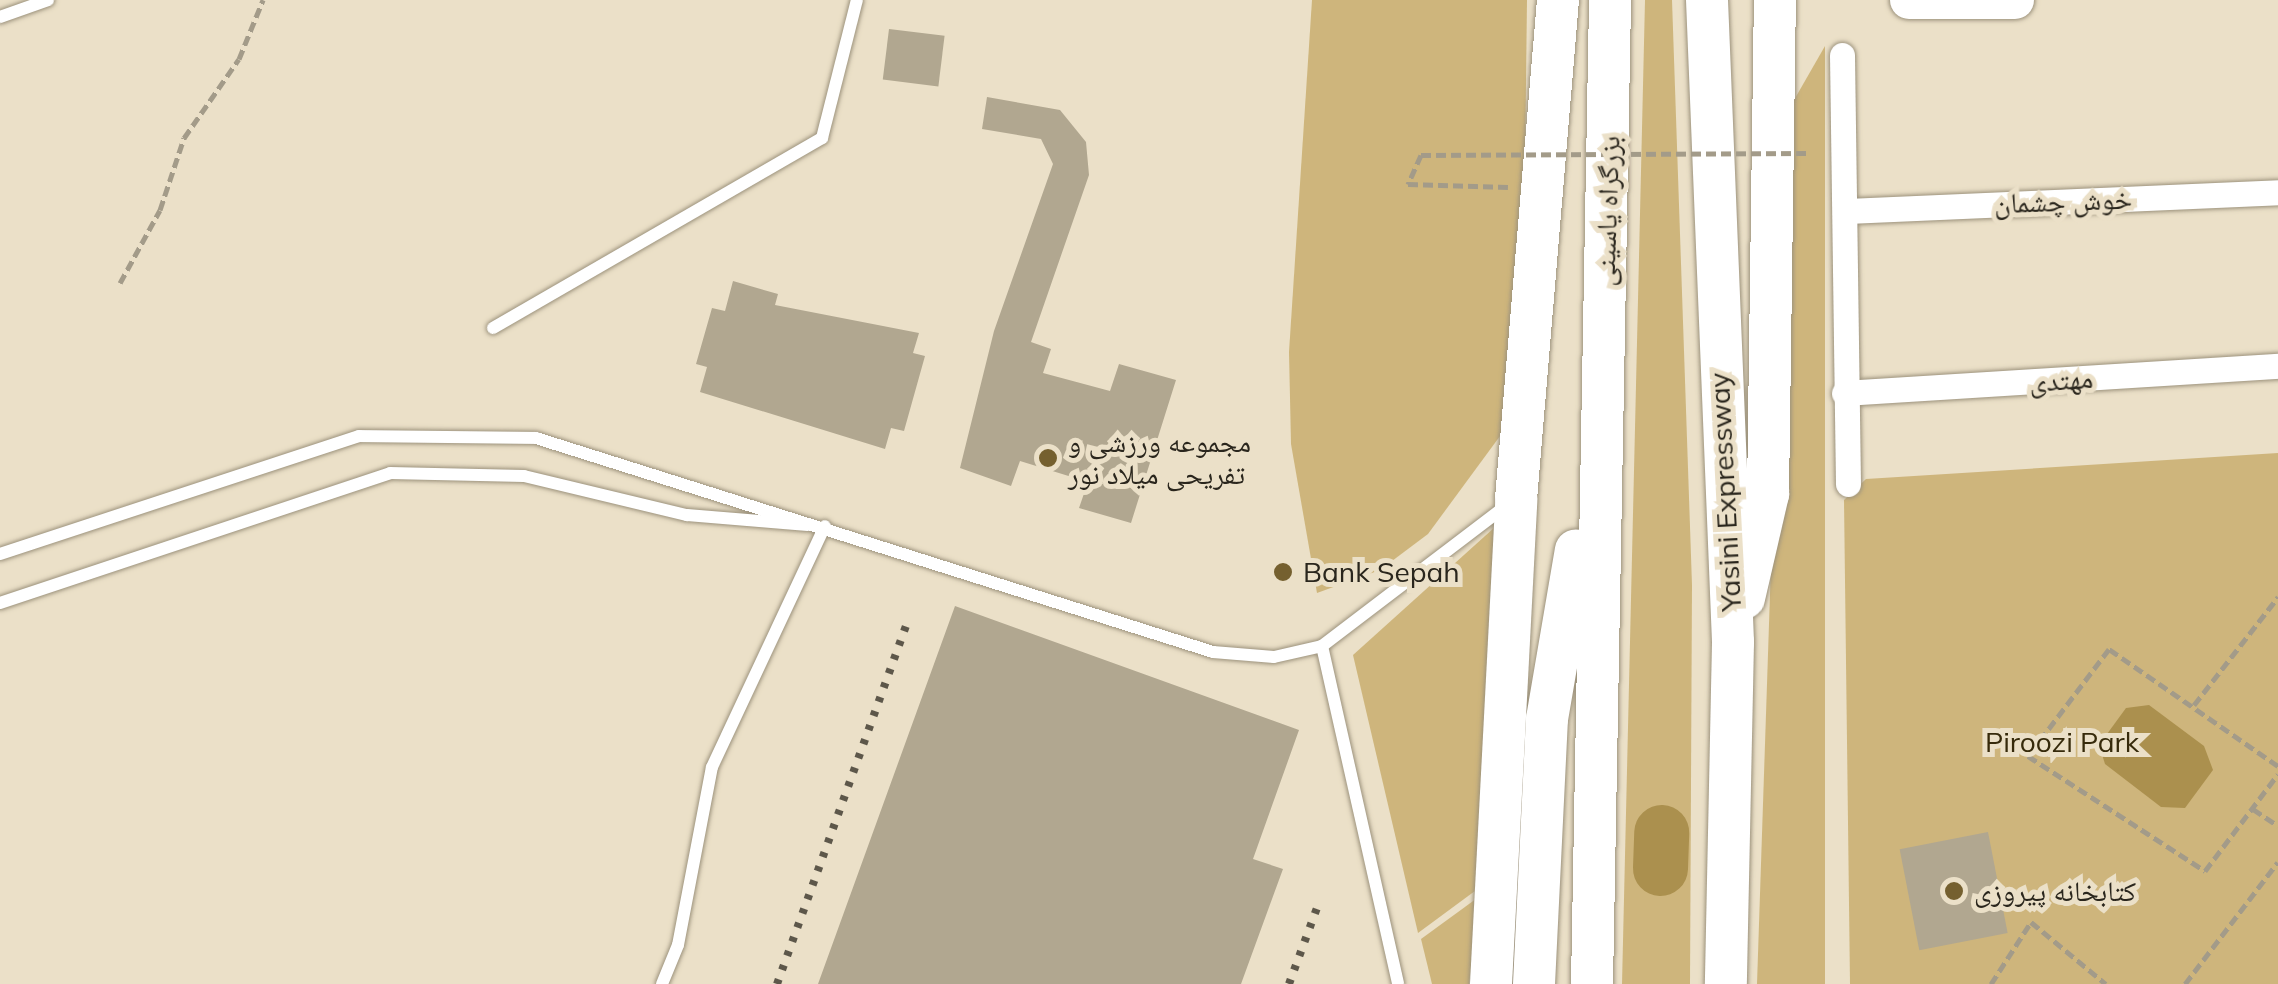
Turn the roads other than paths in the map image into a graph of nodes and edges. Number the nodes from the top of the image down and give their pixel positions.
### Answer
1 (48, 0) edge
2 (857, 0) edge
3 (1558, 0) edge
4 (1610, 0) edge
5 (1707, 0) edge
6 (1775, 0) edge
7 (1909, 0) edge
8 (2015, 0) edge
9 (0, 17) edge
10 (1842, 55) dead end
11 (2278, 192) edge
12 (1848, 210) junction
13 (493, 328) dead end
14 (2278, 366) edge
15 (1844, 393) junction
16 (1597, 421) junction
17 (1848, 484) dead end
18 (1516, 499) junction
19 (825, 526) junction
20 (0, 554) edge
21 (0, 602) edge
22 (1734, 642) junction
23 (1322, 646) junction
24 (662, 984) edge
25 (1398, 984) edge
26 (1491, 984) edge
27 (1534, 984) edge
28 (1592, 984) edge
29 (1726, 984) edge

1 - 9 lane
2 - 13 lane
3 - 18 highway
4 - 16 highway, بزرگراه یاسینی
5 - 22 highway, Yasini Expressway
6 - 22 highway
7 - 8 main road
10 - 12 street
11 - 12 street, خوش چشمان
12 - 15 street
14 - 15 street, مهتدی
15 - 17 street
16 - 27 highway
16 - 28 highway
18 - 23 lane
18 - 26 highway
19 - 20 lane
19 - 21 lane
19 - 23 lane
19 - 24 lane
22 - 29 highway, Yasini Expressway
23 - 25 lane

